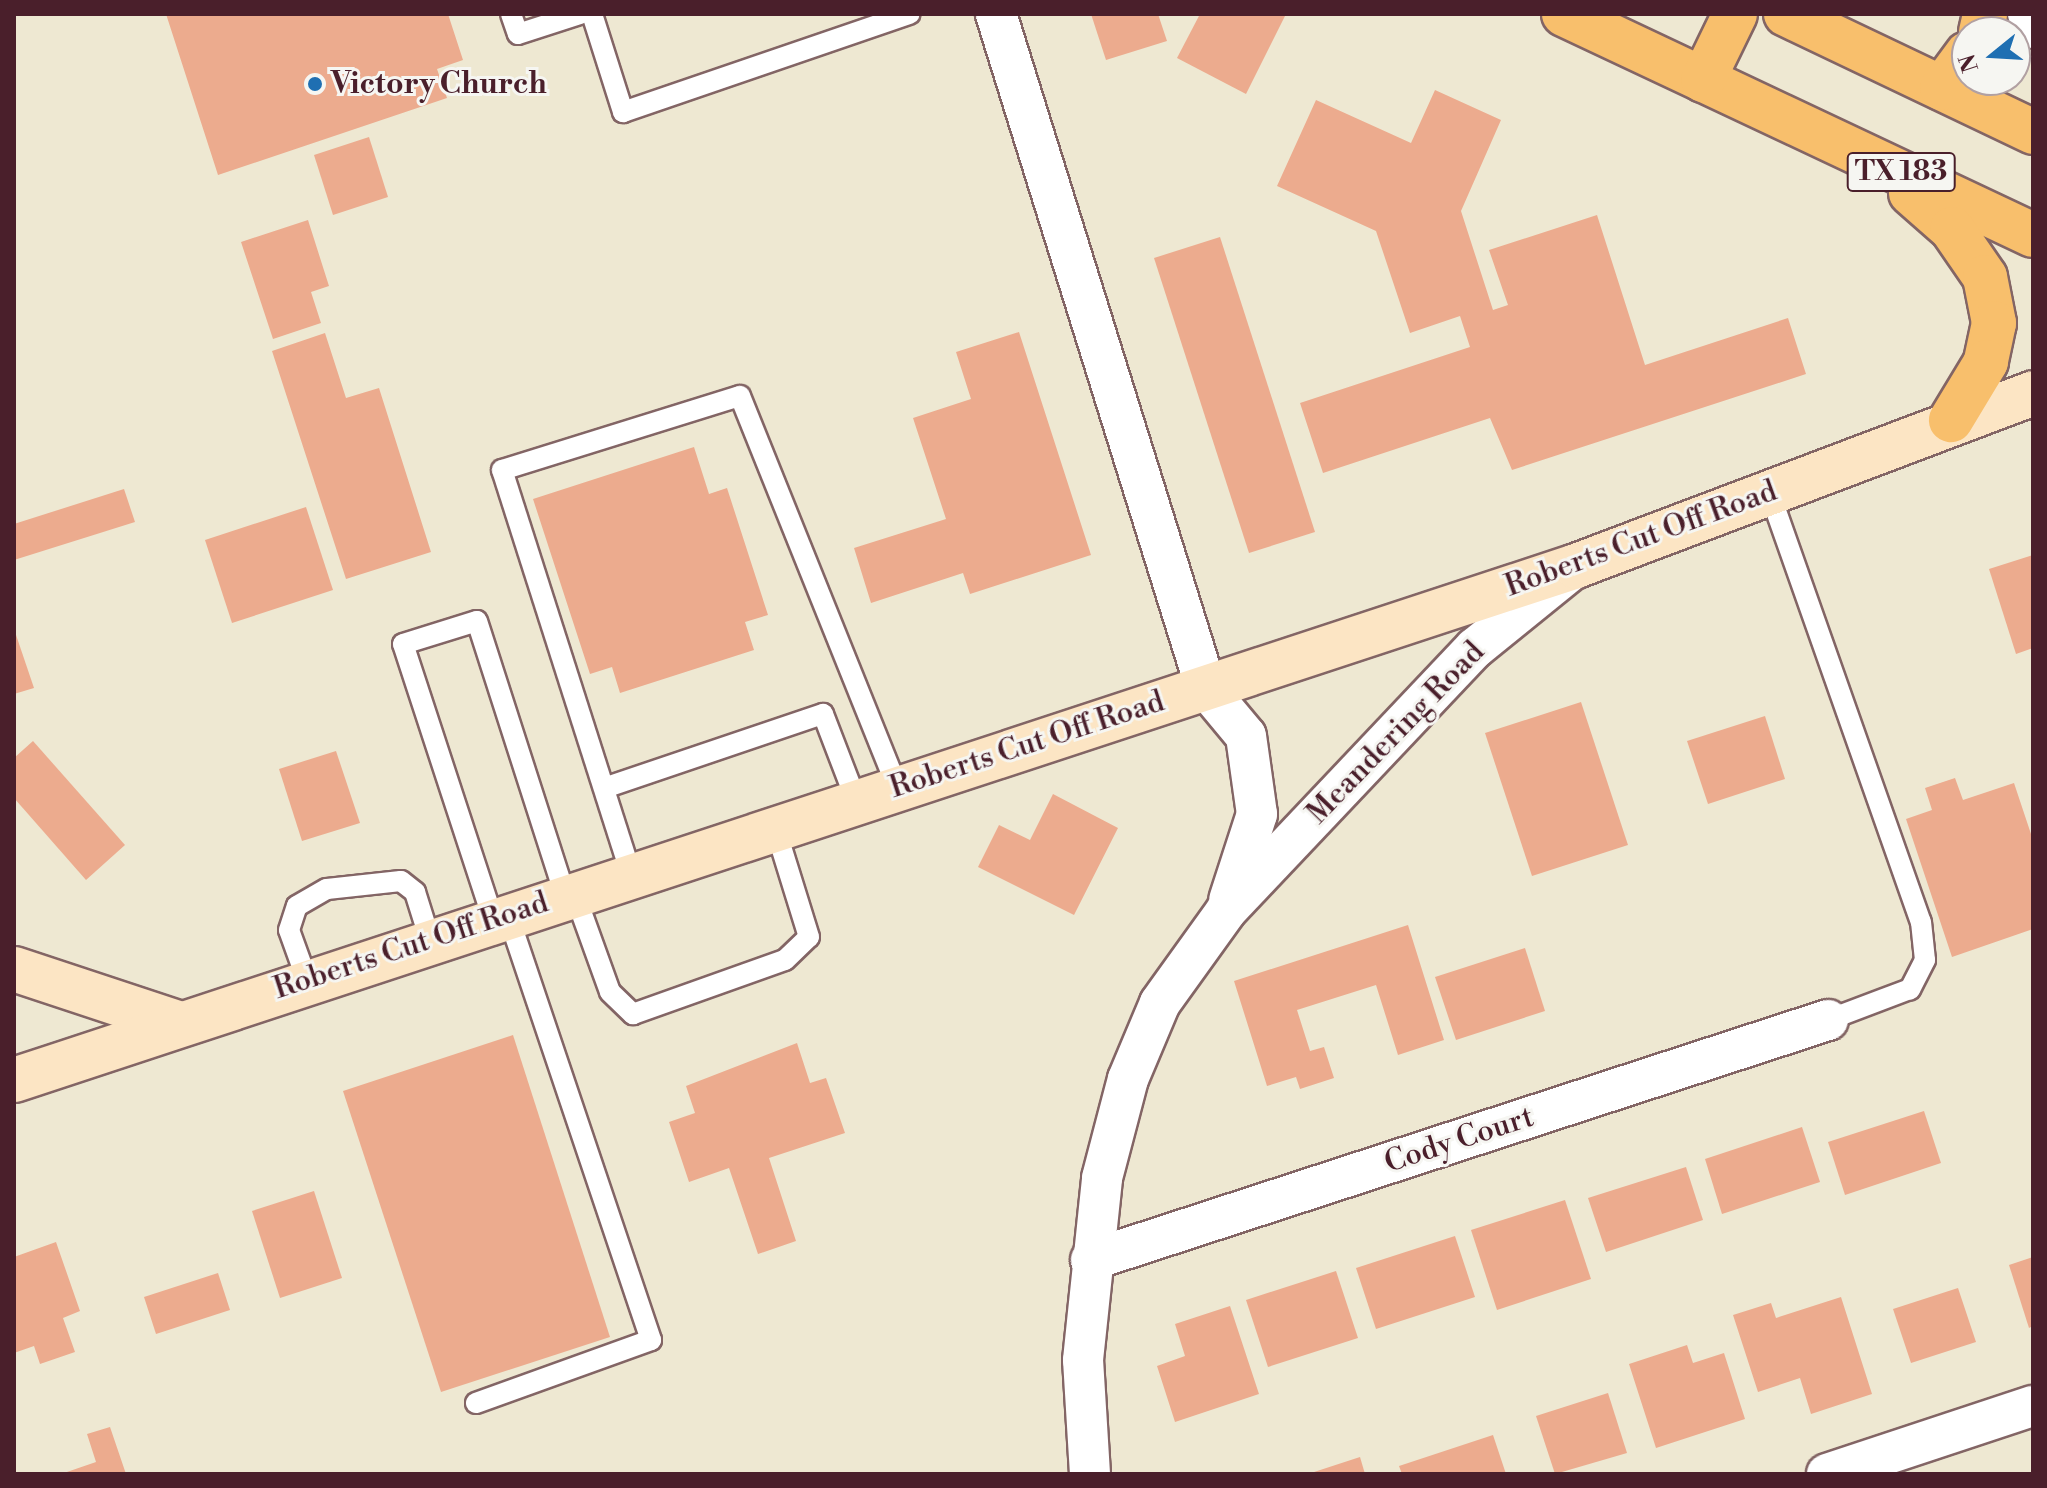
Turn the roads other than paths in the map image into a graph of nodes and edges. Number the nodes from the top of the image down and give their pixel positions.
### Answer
1 (511, 14) edge
2 (580, 14) edge
3 (592, 14) edge
4 (910, 14) edge
5 (996, 14) edge
6 (1564, 14) edge
7 (1735, 14) edge
8 (1786, 14) edge
9 (2028, 14) edge
10 (2033, 28) edge
11 (1951, 70) edge
12 (1703, 80) junction
13 (1986, 96) edge
14 (2033, 132) edge
15 (1867, 155) junction
16 (2033, 235) edge
17 (2033, 393) edge
18 (1951, 420) junction
19 (1769, 491) junction
20 (1576, 566) junction
21 (1206, 688) junction
22 (607, 787) junction
23 (897, 787) junction
24 (856, 800) junction
25 (775, 827) junction
26 (631, 874) junction
27 (569, 894) junction
28 (1226, 911) junction
29 (501, 917) junction
30 (430, 940) junction
31 (14, 969) edge
32 (307, 980) junction
33 (1828, 1020) joint
34 (177, 1023) junction
35 (14, 1080) edge
36 (1091, 1260) junction
37 (476, 1403) dead end
38 (2033, 1406) edge
39 (1090, 1474) edge
40 (1827, 1474) edge

1 - 2 lane
3 - 4 lane
5 - 21 street
6 - 12 main road, TX 183
7 - 12 main road
8 - 11 main road
9 - 10 street
12 - 15 main road, TX 183
13 - 14 main road
15 - 16 main road, TX 183
15 - 18 main road
17 - 18 street, Roberts Cut Off Road
18 - 19 street, Roberts Cut Off Road
19 - 20 street, Roberts Cut Off Road
19 - 33 lane
20 - 21 street, Roberts Cut Off Road
20 - 28 street, Meandering Road
21 - 23 street, Roberts Cut Off Road
21 - 28 street, Meandering Road
22 - 23 lane
22 - 24 lane
22 - 26 lane
23 - 24 street, Roberts Cut Off Road
24 - 25 street, Roberts Cut Off Road
25 - 26 street, Roberts Cut Off Road
25 - 27 lane
26 - 27 street, Roberts Cut Off Road
27 - 29 street, Roberts Cut Off Road
27 - 29 lane
28 - 36 street, Meandering Road
29 - 30 street, Roberts Cut Off Road
29 - 37 lane
30 - 32 street, Roberts Cut Off Road
30 - 32 lane
31 - 34 street
32 - 34 street, Roberts Cut Off Road
33 - 36 street, Cody Court
34 - 35 street, Roberts Cut Off Road
36 - 39 street, Meandering Road
38 - 40 street

